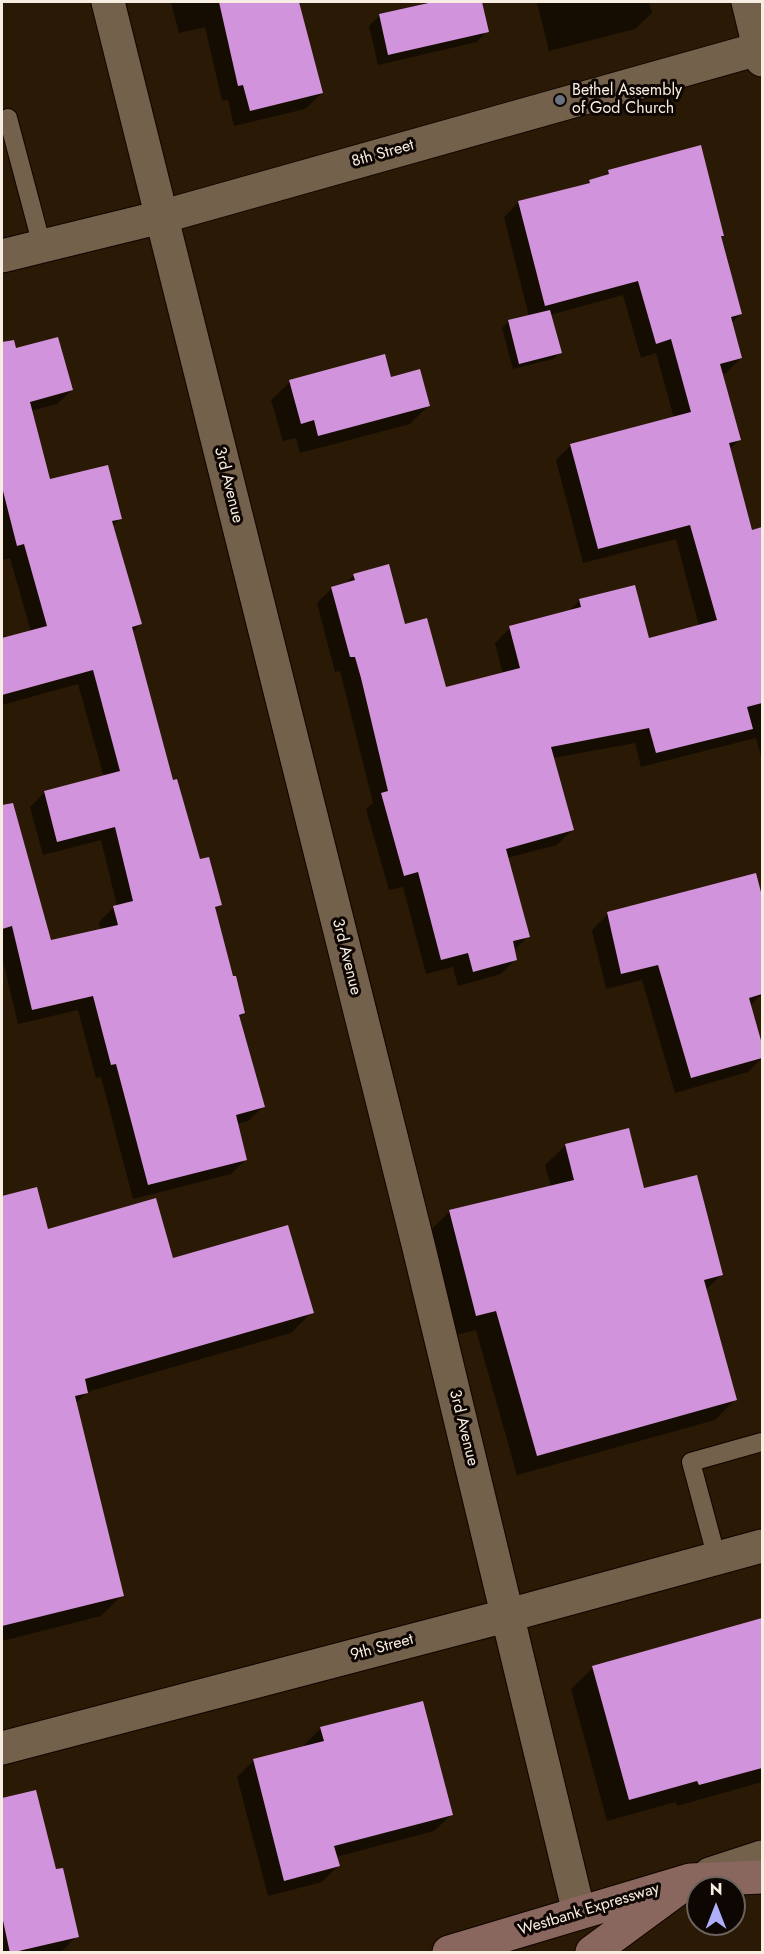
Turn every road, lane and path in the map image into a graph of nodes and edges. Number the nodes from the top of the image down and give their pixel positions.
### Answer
1 (108, 2) edge
2 (748, 2) edge
3 (761, 52) edge
4 (8, 118) dead end
5 (161, 217) junction
6 (42, 246) junction
7 (2, 256) edge
8 (762, 1442) edge
9 (762, 1546) edge
10 (717, 1559) junction
11 (509, 1616) junction
12 (2, 1748) edge
13 (762, 1857) edge
14 (703, 1876) edge
15 (762, 1876) edge
16 (746, 1877) edge
17 (686, 1881) edge
18 (686, 1883) edge
19 (579, 1913) junction
20 (449, 1953) edge
21 (592, 1953) edge

1 - 5 street, 3rd Avenue
2 - 3 street
3 - 5 street, 8th Street
4 - 6 lane
5 - 6 street, 8th Street
5 - 11 street, 3rd Avenue
6 - 7 street, 8th Street
8 - 10 lane
9 - 10 street, 9th Street
10 - 11 street, 9th Street
11 - 12 street, 9th Street
11 - 19 street, 3rd Avenue
13 - 14 street, Westbank Expressway
15 - 16 main road
17 - 19 main road, Westbank Expressway
18 - 21 main road
19 - 20 main road, Westbank Expressway

